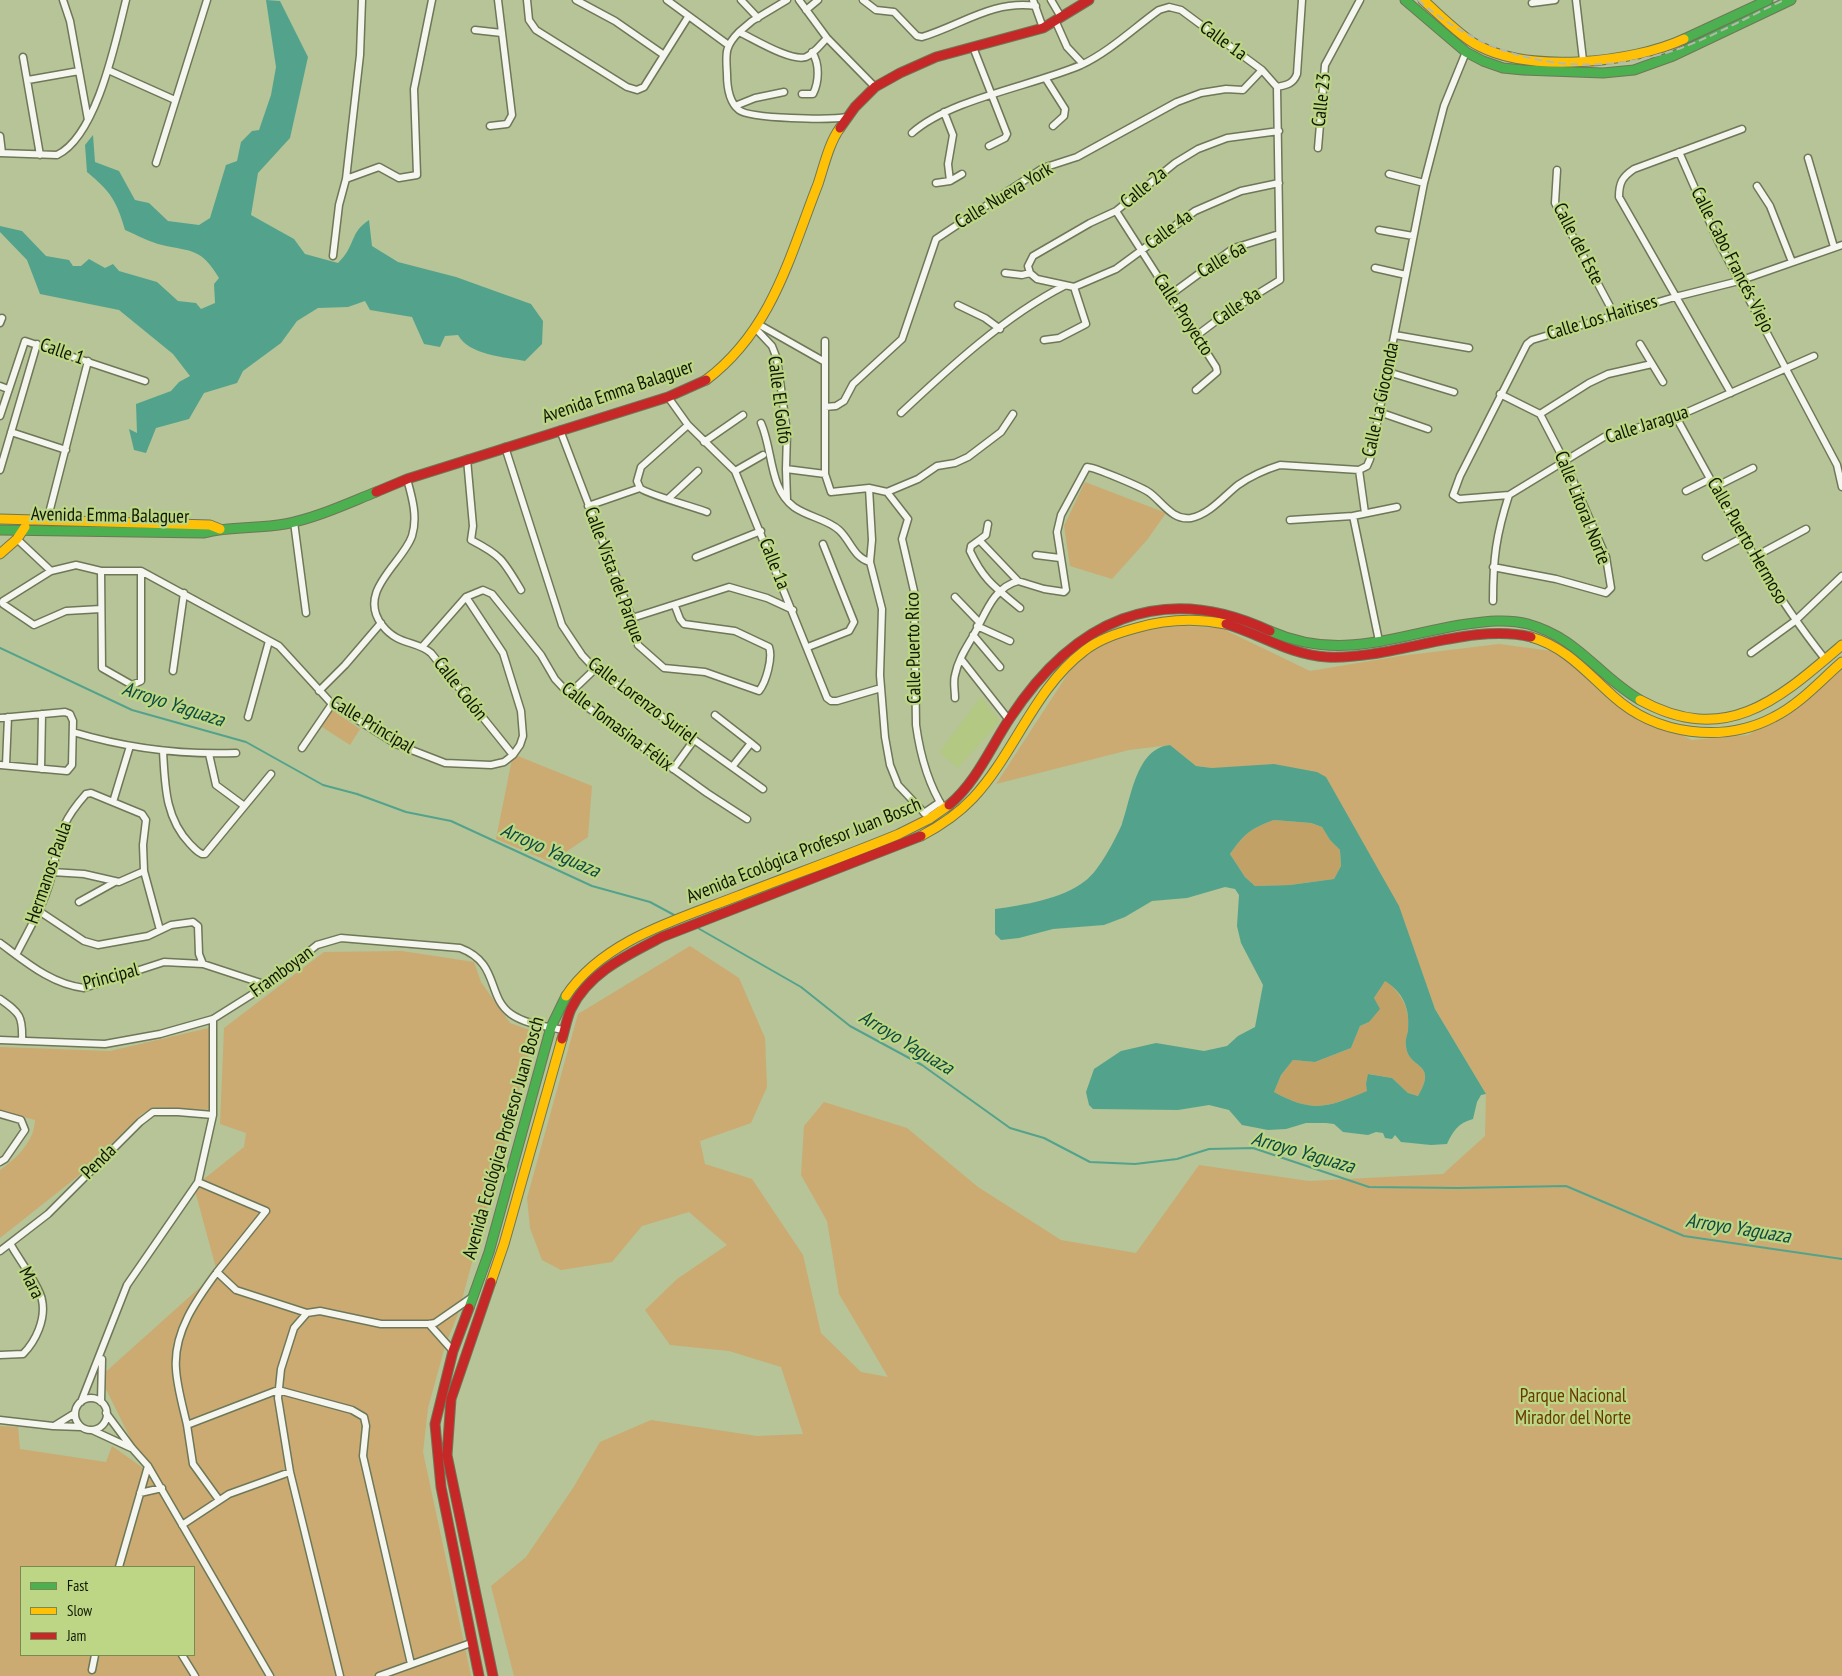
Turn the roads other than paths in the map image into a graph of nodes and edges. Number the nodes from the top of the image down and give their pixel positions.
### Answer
1 (63, 0) edge
2 (126, 0) edge
3 (207, 0) edge
4 (362, 0) edge
5 (432, 0) edge
6 (498, 0) edge
7 (527, 0) edge
8 (576, 0) edge
9 (667, 0) edge
10 (741, 0) edge
11 (787, 0) edge
12 (799, 0) edge
13 (818, 0) edge
14 (863, 0) edge
15 (1051, 0) edge
16 (1089, 0) edge
17 (1302, 0) edge
18 (1360, 0) edge
19 (1406, 0) edge
20 (1423, 0) edge
21 (1556, 0) edge
22 (1576, 0) edge
23 (1768, 0) edge
24 (1791, 0) edge
25 (1532, 2) dead end
26 (1035, 3) edge
27 (806, 10) junction
28 (688, 17) junction
29 (758, 18) junction
30 (1058, 18) junction
31 (1043, 28) junction
32 (475, 30) dead end
33 (739, 32) junction
34 (502, 33) junction
35 (827, 38) junction
36 (727, 44) junction
37 (973, 47) junction
38 (812, 52) junction
39 (1466, 52) junction
40 (664, 55) junction
41 (23, 57) dead end
42 (1583, 60) junction
43 (1083, 64) junction
44 (108, 70) junction
45 (1262, 70) junction
46 (79, 71) junction
47 (1046, 79) junction
48 (28, 80) junction
49 (875, 87) junction
50 (1277, 87) junction
51 (784, 92) dead end
52 (802, 94) dead end
53 (992, 96) junction
54 (176, 100) junction
55 (735, 106) junction
56 (944, 112) junction
57 (847, 117) junction
58 (88, 120) junction
59 (490, 126) dead end
60 (1053, 126) dead end
61 (1742, 128) dead end
62 (1279, 131) junction
63 (912, 133) dead end
64 (0, 136) edge
65 (989, 146) dead end
66 (1318, 148) dead end
67 (1679, 152) junction
68 (1, 153) edge
69 (40, 155) junction
70 (1808, 158) dead end
71 (156, 163) dead end
72 (1558, 170) dead end
73 (962, 174) dead end
74 (1389, 174) dead end
75 (346, 179) junction
76 (950, 181) junction
77 (936, 183) dead end
78 (1279, 183) junction
79 (1424, 183) junction
80 (1757, 186) dead end
81 (1116, 211) junction
82 (1379, 230) dead end
83 (1279, 234) junction
84 (1413, 236) junction
85 (1842, 245) edge
86 (1834, 247) junction
87 (1142, 250) junction
88 (333, 256) dead end
89 (1792, 262) junction
90 (1375, 268) dead end
91 (1005, 273) dead end
92 (1030, 273) junction
93 (1406, 275) junction
94 (1739, 281) junction
95 (1064, 286) junction
96 (1074, 287) junction
97 (1170, 294) junction
98 (1675, 297) junction
99 (958, 305) dead end
100 (1614, 314) junction
101 (757, 326) junction
102 (1000, 329) junction
103 (1395, 335) junction
104 (1196, 336) junction
105 (1044, 340) dead end
106 (825, 342) dead end
107 (38, 344) junction
108 (1640, 344) dead end
109 (1469, 348) dead end
110 (1814, 356) dead end
111 (88, 361) junction
112 (825, 362) junction
113 (1652, 364) junction
114 (1787, 368) junction
115 (1388, 372) junction
116 (144, 381) dead end
117 (1663, 382) dead end
118 (0, 386) edge
119 (8, 388) junction
120 (1196, 390) dead end
121 (1454, 392) dead end
122 (1731, 393) junction
123 (1500, 394) junction
124 (668, 396) junction
125 (825, 407) junction
126 (1379, 412) junction
127 (901, 414) dead end
128 (1013, 414) dead end
129 (1540, 414) junction
130 (743, 415) dead end
131 (0, 416) edge
132 (1676, 417) junction
133 (761, 423) dead end
134 (688, 425) junction
135 (1428, 429) dead end
136 (560, 430) junction
137 (11, 432) junction
138 (704, 442) junction
139 (505, 447) junction
140 (66, 450) junction
141 (763, 455) dead end
142 (467, 459) junction
143 (1566, 462) junction
144 (1754, 468) dead end
145 (786, 469) junction
146 (0, 470) edge
147 (1359, 470) junction
148 (698, 471) dead end
149 (735, 471) junction
150 (826, 474) junction
151 (1710, 478) junction
152 (407, 479) junction
153 (1715, 487) junction
154 (1842, 487) edge
155 (640, 488) junction
156 (869, 488) junction
157 (886, 492) junction
158 (1686, 492) dead end
159 (1510, 495) junction
160 (669, 498) junction
161 (1454, 498) joint
162 (787, 501) junction
163 (588, 506) junction
164 (1397, 507) dead end
165 (707, 512) dead end
166 (1365, 513) junction
167 (1353, 516) junction
168 (0, 519) edge
169 (28, 520) junction
170 (47, 520) junction
171 (1290, 520) dead end
172 (294, 522) junction
173 (988, 524) dead end
174 (220, 528) junction
175 (1806, 529) dead end
176 (0, 530) edge
177 (23, 531) junction
178 (761, 531) junction
179 (1742, 538) junction
180 (17, 539) junction
181 (978, 541) junction
182 (823, 544) dead end
183 (0, 554) edge
184 (1036, 555) dead end
185 (696, 557) dead end
186 (1706, 557) dead end
187 (1754, 557) junction
188 (1060, 558) junction
189 (870, 562) junction
190 (1493, 567) junction
191 (51, 571) junction
192 (101, 571) junction
193 (141, 571) junction
194 (1842, 576) edge
195 (1018, 580) junction
196 (521, 590) dead end
197 (184, 593) junction
198 (999, 593) junction
199 (466, 597) junction
200 (955, 597) dead end
201 (1493, 601) dead end
202 (674, 606) junction
203 (1020, 608) dead end
204 (101, 609) junction
205 (793, 610) junction
206 (306, 613) dead end
207 (632, 618) junction
208 (1795, 621) junction
209 (380, 623) junction
210 (978, 624) junction
211 (973, 635) junction
212 (269, 641) junction
213 (1010, 641) dead end
214 (1379, 641) junction
215 (1842, 645) edge
216 (422, 647) junction
217 (808, 647) junction
218 (1751, 653) dead end
219 (961, 658) junction
220 (1826, 659) junction
221 (1842, 662) edge
222 (1000, 667) dead end
223 (595, 668) junction
224 (173, 671) dead end
225 (881, 688) junction
226 (319, 690) junction
227 (569, 694) junction
228 (955, 698) dead end
229 (332, 704) junction
230 (42, 714) junction
231 (715, 715) dead end
232 (8, 717) junction
233 (248, 717) dead end
234 (0, 718) edge
235 (1008, 720) junction
236 (73, 732) junction
237 (694, 740) junction
238 (750, 743) junction
239 (130, 746) junction
240 (302, 748) dead end
241 (757, 748) dead end
242 (163, 751) junction
243 (236, 753) dead end
244 (209, 754) junction
245 (513, 755) junction
246 (3, 765) edge
247 (732, 767) junction
248 (41, 768) junction
249 (673, 769) junction
250 (271, 774) dead end
251 (763, 789) dead end
252 (113, 802) junction
253 (244, 805) junction
254 (942, 806) junction
255 (927, 816) junction
256 (747, 818) dead end
257 (144, 871) junction
258 (52, 872) junction
259 (115, 882) junction
260 (754, 890) junction
261 (758, 900) junction
262 (79, 902) dead end
263 (39, 911) junction
264 (160, 930) junction
265 (0, 943) edge
266 (16, 955) junction
267 (203, 964) junction
268 (267, 985) junction
269 (0, 999) edge
270 (213, 1019) junction
271 (551, 1027) junction
272 (563, 1030) junction
273 (0, 1040) edge
274 (22, 1041) junction
275 (0, 1114) edge
276 (213, 1116) junction
277 (0, 1162) edge
278 (198, 1182) junction
279 (11, 1245) junction
280 (0, 1252) edge
281 (217, 1272) junction
282 (471, 1298) junction
283 (307, 1313) junction
284 (429, 1324) junction
285 (106, 1340) junction
286 (453, 1351) junction
287 (0, 1355) edge
288 (278, 1390) junction
289 (81, 1402) junction
290 (101, 1402) junction
291 (75, 1413) junction
292 (106, 1413) junction
293 (0, 1420) edge
294 (187, 1425) junction
295 (53, 1426) junction
296 (81, 1427) junction
297 (92, 1430) junction
298 (132, 1448) junction
299 (148, 1466) junction
300 (290, 1472) junction
301 (162, 1488) junction
302 (140, 1493) junction
303 (219, 1500) junction
304 (182, 1525) junction
305 (120, 1560) junction
306 (118, 1566) edge
307 (125, 1566) edge
308 (471, 1643) junction
309 (95, 1656) edge
310 (183, 1656) edge
311 (411, 1664) junction
312 (92, 1670) dead end
313 (195, 1676) edge
314 (270, 1676) edge
315 (340, 1676) edge
316 (379, 1676) edge
317 (479, 1676) edge
318 (493, 1676) edge

1 - 46 street
2 - 44 street
3 - 54 street
4 - 75 street
5 - 75 street
6 - 34 street
7 - 40 street
8 - 40 street
9 - 28 street
10 - 29 street
11 - 29 street
12 - 27 street
13 - 27 street
14 - 26 street
15 - 30 street
16 - 30 street, Avenida Emma Balaguer
17 - 50 street
18 - 66 street, Calle 23
19 - 39 street
20 - 42 street
21 - 25 street
22 - 42 street
23 - 42 street
24 - 39 street
26 - 31 street
27 - 35 street
28 - 36 street
28 - 40 street
29 - 33 street
30 - 31 street, Avenida Emma Balaguer
30 - 43 street
31 - 37 street, Avenida Emma Balaguer
32 - 34 street
33 - 36 street
33 - 38 street
34 - 59 street
35 - 38 street
35 - 49 street
36 - 55 street
37 - 49 street, Avenida Emma Balaguer
37 - 53 street
38 - 52 street
39 - 79 street, Calle La Gioconda
41 - 48 street
43 - 45 street, Calle 1a
43 - 47 street, Calle 1a
44 - 54 street
44 - 58 street
45 - 50 street, Calle 1a
45 - 125 street, Calle Nueva York
46 - 48 street
46 - 58 street
47 - 53 street, Calle 1a
47 - 60 street
48 - 69 street
49 - 57 street, Avenida Emma Balaguer
50 - 62 street
51 - 55 street
53 - 56 street, Calle 1a
53 - 65 street
54 - 71 street
55 - 57 street
56 - 63 street, Calle 1a
56 - 76 street
57 - 101 street, Avenida Emma Balaguer
58 - 69 street
61 - 67 street
62 - 78 street
62 - 81 street, Calle 2a
64 - 68 street
67 - 94 street, Calle Cabo Francés Viejo
67 - 98 street
68 - 69 street
70 - 86 street
72 - 100 street, Calle del Este
73 - 76 street
74 - 79 street
75 - 88 street
76 - 77 street
78 - 83 street
78 - 87 street, Calle 4a
79 - 84 street, Calle La Gioconda
80 - 89 street
81 - 87 street, Calle Proyecto
81 - 92 street, Calle 2a
82 - 84 street
83 - 97 street, Calle 6a
83 - 104 street, Calle 8a
84 - 93 street, Calle La Gioconda
85 - 86 street, Calle Los Haitises
86 - 89 street, Calle Los Haitises
87 - 96 street, Calle 4a
87 - 97 street, Calle Proyecto
89 - 94 street, Calle Los Haitises
90 - 93 street
91 - 92 street
92 - 95 street
93 - 103 street, Calle La Gioconda
94 - 98 street, Calle Los Haitises
94 - 114 street, Calle Cabo Francés Viejo
95 - 96 street
95 - 102 street
96 - 105 street
97 - 104 street, Calle Proyecto
98 - 100 street, Calle Los Haitises
98 - 122 street
99 - 102 street
100 - 123 street, Calle Los Haitises
101 - 112 street
101 - 124 street, Avenida Emma Balaguer
101 - 145 street, Calle El Golfo
102 - 127 street
103 - 109 street
103 - 115 street, Calle La Gioconda
104 - 120 street, Calle Proyecto
106 - 112 street
107 - 111 street, Calle 1
107 - 119 street, Calle 1
107 - 137 street
108 - 113 street
110 - 114 street, Calle Jaragua
111 - 116 street, Calle 1
111 - 140 street
112 - 125 street
113 - 117 street
113 - 129 street
114 - 122 street, Calle Jaragua
114 - 154 street, Calle Cabo Francés Viejo
115 - 121 street
115 - 126 street, Calle La Gioconda
118 - 119 street
119 - 131 street, Calle 1
122 - 132 street, Calle Jaragua
123 - 129 street
123 - 161 street, Calle Los Haitises
124 - 134 street, Calle 1a
124 - 136 street, Avenida Emma Balaguer
125 - 150 street
126 - 135 street
126 - 147 street, Calle La Gioconda
128 - 157 street
129 - 143 street, Calle Litoral Norte
130 - 138 street
132 - 143 street, Calle Jaragua
132 - 151 street, Calle Puerto Hermoso
133 - 162 street
134 - 138 street, Calle 1a
134 - 155 street
136 - 139 street, Avenida Emma Balaguer
136 - 163 street, Calle Vista del Parque
137 - 140 street
137 - 146 street
138 - 149 street, Calle 1a
139 - 142 street, Avenida Emma Balaguer
139 - 223 street, Calle Lorenzo Suriel
140 - 170 street
141 - 149 street
142 - 152 street, Avenida Emma Balaguer
142 - 196 street
143 - 159 street, Calle Jaragua
143 - 190 street, Calle Litoral Norte
144 - 153 street
145 - 150 street, Calle El Golfo
145 - 162 street
147 - 166 street
147 - 188 street, Calle La Gioconda
148 - 160 street
149 - 178 street, Calle 1a
150 - 156 street
151 - 153 street, Calle Puerto Hermoso
151 - 158 street
152 - 172 street, Avenida Emma Balaguer
152 - 209 street
153 - 179 street, Calle Puerto Hermoso
155 - 160 street
155 - 163 street
156 - 157 street
156 - 189 street
157 - 254 street, Calle Puerto Rico
159 - 161 street, Calle Jaragua
159 - 190 street
160 - 165 street
162 - 189 street
163 - 207 street, Calle Vista del Parque
164 - 166 street
166 - 167 street
167 - 171 street
167 - 214 street
168 - 169 street, Avenida Emma Balaguer
169 - 170 street, Avenida Emma Balaguer
169 - 177 street
170 - 174 street, Avenida Emma Balaguer
172 - 174 street, Avenida Emma Balaguer
172 - 206 street
173 - 181 street
174 - 177 street, Avenida Emma Balaguer
175 - 187 street
176 - 177 street, Avenida Emma Balaguer
177 - 180 street
178 - 185 street
178 - 205 street, Calle 1a
179 - 186 street
179 - 187 street, Calle Puerto Hermoso
180 - 183 street
180 - 191 street
181 - 195 street
181 - 198 street
182 - 217 street
184 - 188 street
187 - 208 street, Calle Puerto Hermoso
188 - 195 street, Calle La Gioconda
189 - 225 street
190 - 201 street
191 - 192 street, Calle Principal
191 - 204 street, Calle Principal
192 - 193 street, Calle Principal
192 - 204 street
193 - 197 street, Calle Principal
193 - 204 street
194 - 208 street
195 - 198 street
197 - 212 street, Calle Principal
197 - 224 street
198 - 203 street
198 - 210 street
199 - 216 street
199 - 227 street, Calle Tomasina Félix
199 - 245 street
200 - 210 street
202 - 205 street
202 - 207 street
202 - 207 street, Calle Vista del Parque
205 - 217 street, Calle 1a
208 - 218 street
208 - 220 street, Calle Puerto Hermoso
209 - 216 street, Calle Colón
209 - 226 street
210 - 211 street
210 - 213 street
211 - 219 street
211 - 222 street
212 - 226 street, Calle Principal
212 - 233 street
214 - 220 street, Avenida Ecológica Profesor Juan Bosch
214 - 235 street, Avenida Ecológica Profesor Juan Bosch
215 - 220 street, Avenida Ecológica Profesor Juan Bosch
216 - 245 street, Calle Colón
217 - 225 street, Calle 1a
219 - 228 street
219 - 235 street
221 - 261 street, Avenida Ecológica Profesor Juan Bosch
223 - 227 street
223 - 237 street, Calle Lorenzo Suriel
225 - 255 street
226 - 229 street, Calle Principal
227 - 249 street, Calle Tomasina Félix
229 - 240 street
229 - 245 street, Calle Principal
230 - 232 street
230 - 236 street
230 - 248 street
231 - 238 street
232 - 234 street
232 - 246 street
235 - 254 street, Avenida Ecológica Profesor Juan Bosch
236 - 239 street
236 - 248 street
237 - 247 street, Calle Lorenzo Suriel
237 - 249 street
238 - 241 street
238 - 247 street
239 - 242 street
239 - 252 street
242 - 244 street
242 - 253 street
243 - 244 street
244 - 253 street
246 - 248 street
247 - 251 street, Calle Lorenzo Suriel
249 - 256 street, Calle Tomasina Félix
250 - 253 street
252 - 257 street
252 - 258 street, Hermanos Paula
254 - 255 street, Avenida Ecológica Profesor Juan Bosch
255 - 260 street, Avenida Ecológica Profesor Juan Bosch
257 - 259 street
257 - 264 street
258 - 259 street
258 - 263 street, Hermanos Paula
259 - 262 street
260 - 261 street
260 - 271 street, Avenida Ecológica Profesor Juan Bosch
261 - 272 street, Avenida Ecológica Profesor Juan Bosch
263 - 264 street
263 - 266 street, Hermanos Paula
264 - 267 street
265 - 266 street, Principal
266 - 267 street, Principal
267 - 268 street, Principal
268 - 270 street, Framboyan
268 - 271 street, Framboyan
269 - 274 street
270 - 274 street, Framboyan
270 - 276 street
271 - 272 street, Framboyan
271 - 282 street, Avenida Ecológica Profesor Juan Bosch
272 - 318 street, Avenida Ecológica Profesor Juan Bosch
273 - 274 street, Framboyan
275 - 277 street
276 - 278 street
276 - 279 street, Penda
278 - 281 street
278 - 285 street
279 - 280 street, Penda
279 - 287 street, Mara
281 - 283 street
281 - 294 street
282 - 284 street
282 - 286 street, Avenida Ecológica Profesor Juan Bosch
283 - 284 street
283 - 288 street
284 - 286 street
285 - 289 street
285 - 290 street
286 - 308 street, Avenida Ecológica Profesor Juan Bosch
288 - 294 street
288 - 300 street
288 - 311 street
289 - 290 street
289 - 291 street
290 - 292 street
291 - 295 street
291 - 296 street
292 - 297 street
292 - 298 street
293 - 295 street
294 - 303 street
295 - 296 street
296 - 297 street
297 - 298 street
298 - 299 street
299 - 301 street
299 - 302 street
300 - 303 street
300 - 315 street
301 - 302 street
301 - 304 street
302 - 305 street
303 - 304 street
304 - 314 street
305 - 306 street
305 - 307 street
308 - 311 street
308 - 317 street, Avenida Ecológica Profesor Juan Bosch
309 - 312 street
310 - 313 street
311 - 316 street

